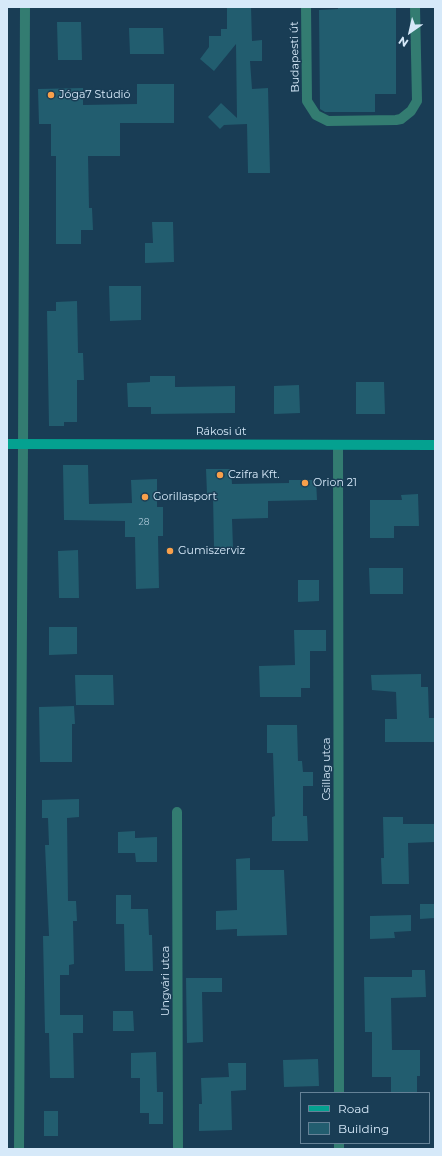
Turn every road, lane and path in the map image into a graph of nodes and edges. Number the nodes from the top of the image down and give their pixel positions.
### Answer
1 (25, 7) edge
2 (306, 7) edge
3 (415, 7) edge
4 (7, 444) edge
5 (23, 444) junction
6 (338, 445) junction
7 (435, 445) edge
8 (177, 812) dead end
9 (339, 1092) edge
10 (19, 1149) edge
11 (178, 1149) edge

1 - 5 street
2 - 3 street, Budapesti út
4 - 5 main road, Rákosi út
5 - 6 main road, Rákosi út
5 - 10 street
6 - 7 main road, Rákosi út
6 - 9 street, Csillag utca
8 - 11 street, Ungvári utca

